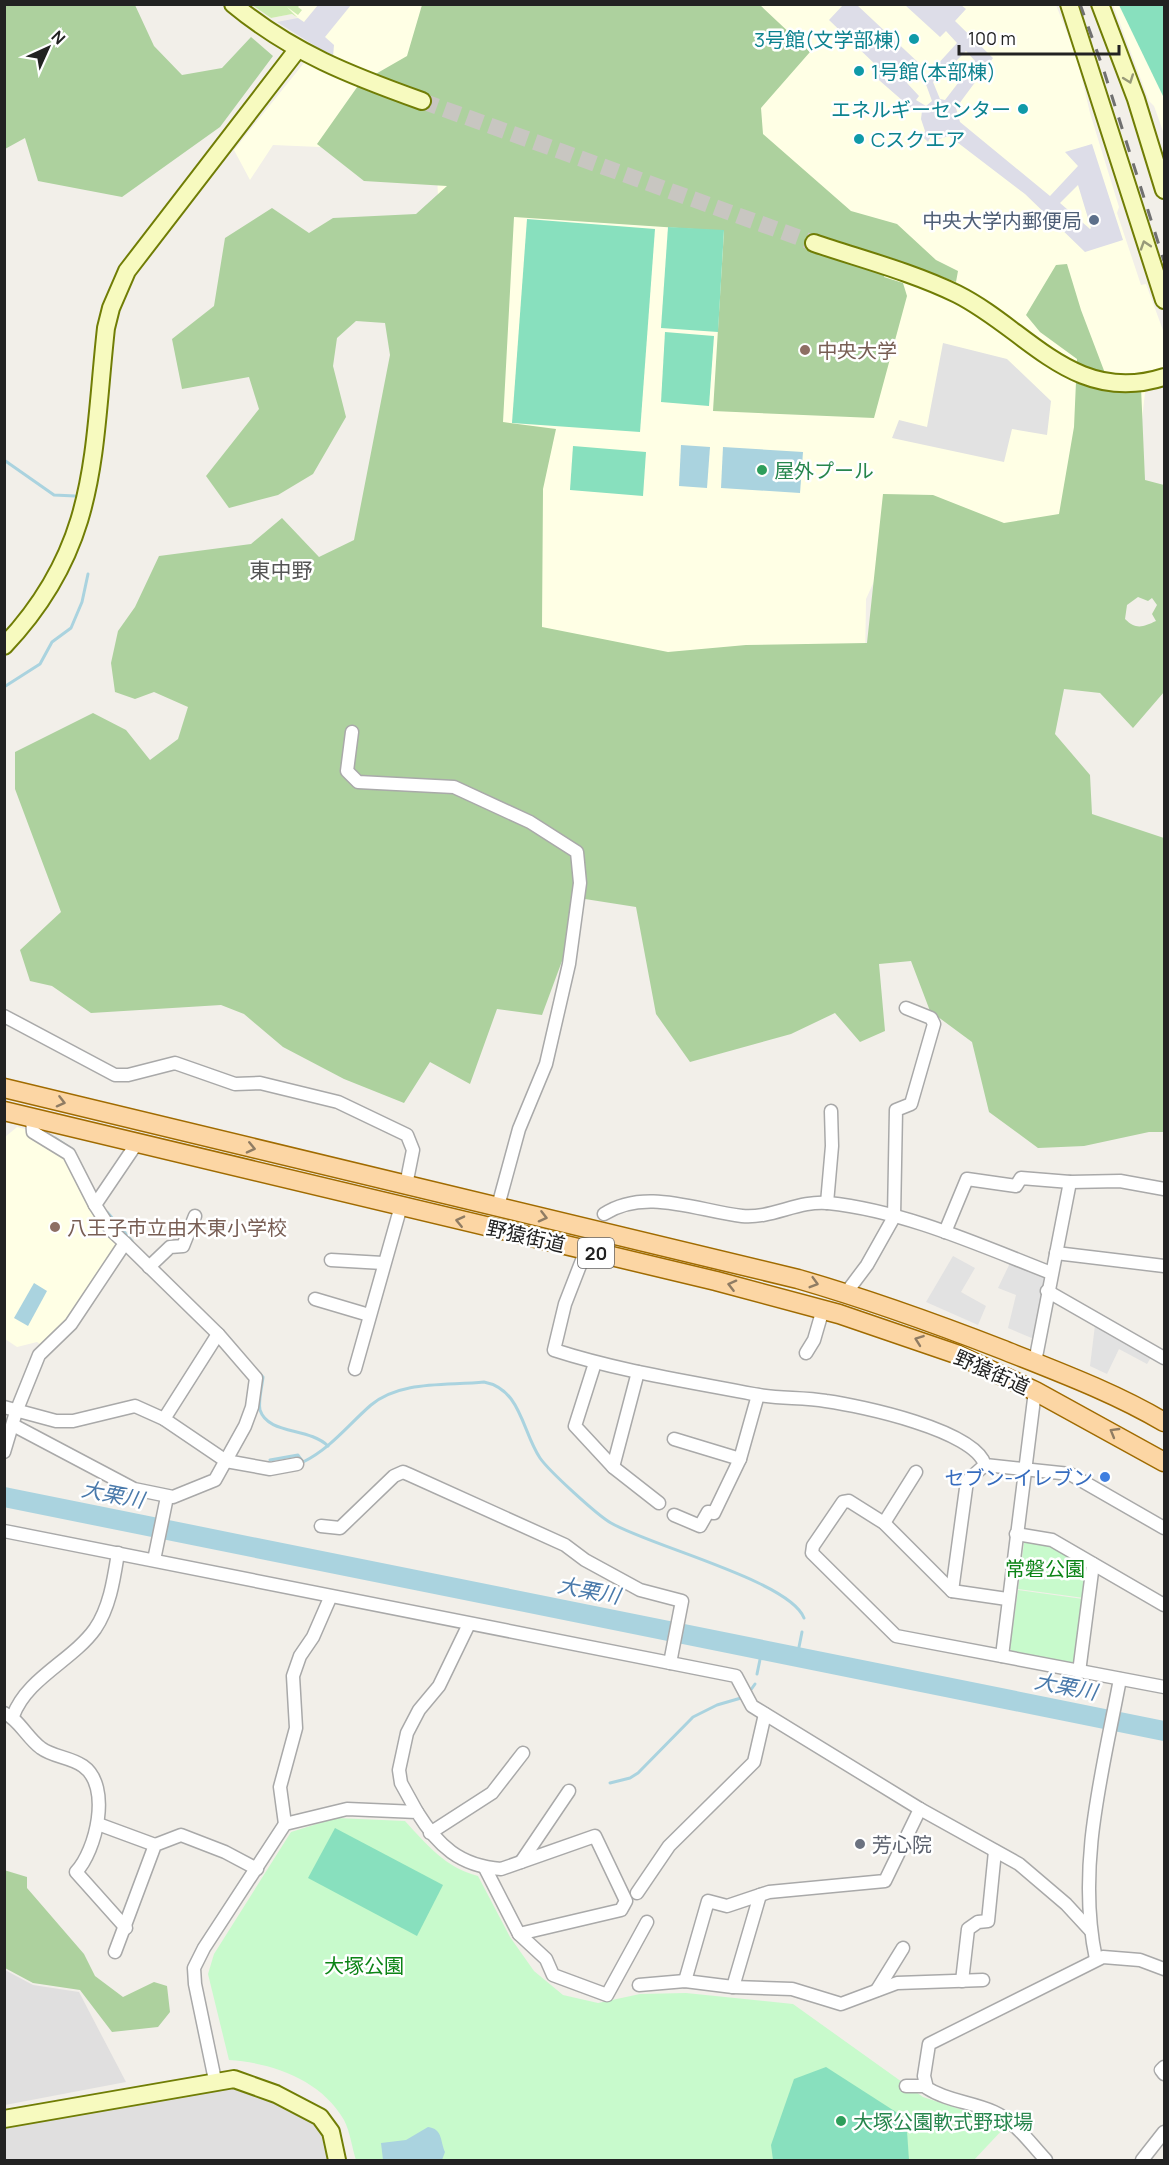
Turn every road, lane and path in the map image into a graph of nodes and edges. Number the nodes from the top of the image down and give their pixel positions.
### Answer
1 (233, 4) edge
2 (1069, 4) edge
3 (1100, 4) edge
4 (297, 50) junction
5 (422, 101) tunnel mouth
6 (1164, 190) edge
7 (814, 243) tunnel mouth
8 (1164, 300) edge
9 (1164, 377) edge
10 (4, 646) edge
11 (352, 732) dead end
12 (906, 1008) dead end
13 (4, 1016) edge
14 (4, 1088) edge
15 (4, 1111) edge
16 (831, 1111) dead end
17 (32, 1118) junction
18 (137, 1143) junction
19 (367, 1176) junction
20 (1070, 1182) junction
21 (406, 1185) junction
22 (1164, 1189) edge
23 (371, 1199) junction
24 (827, 1203) junction
25 (95, 1205) junction
26 (401, 1206) junction
27 (498, 1206) junction
28 (195, 1216) dead end
29 (894, 1217) junction
30 (599, 1222) junction
31 (945, 1232) junction
32 (125, 1243) junction
33 (586, 1250) junction
34 (1056, 1253) junction
35 (331, 1260) dead end
36 (383, 1263) junction
37 (1164, 1266) edge
38 (149, 1267) junction
39 (1051, 1273) junction
40 (1047, 1291) junction
41 (846, 1293) junction
42 (315, 1299) dead end
43 (831, 1311) junction
44 (369, 1315) junction
45 (218, 1334) junction
46 (806, 1353) dead end
47 (1164, 1358) edge
48 (1035, 1362) junction
49 (595, 1363) junction
50 (355, 1369) dead end
51 (638, 1372) junction
52 (1035, 1391) junction
53 (758, 1395) junction
54 (10, 1409) edge
55 (164, 1419) junction
56 (1164, 1422) edge
57 (13, 1425) junction
58 (674, 1439) dead end
59 (4, 1452) edge
60 (740, 1459) junction
61 (226, 1461) junction
62 (1164, 1462) edge
63 (297, 1464) dead end
64 (986, 1465) junction
65 (614, 1467) junction
66 (1025, 1468) junction
67 (916, 1472) dead end
68 (166, 1499) junction
69 (659, 1503) dead end
70 (674, 1515) dead end
71 (884, 1523) junction
72 (321, 1526) dead end
73 (1164, 1528) edge
74 (4, 1531) edge
75 (1016, 1534) junction
76 (118, 1553) junction
77 (154, 1558) junction
78 (1093, 1564) junction
79 (952, 1592) junction
80 (330, 1598) junction
81 (1007, 1599) junction
82 (1164, 1605) edge
83 (469, 1624) junction
84 (1002, 1656) junction
85 (670, 1662) junction
86 (1079, 1672) junction
87 (1120, 1679) junction
88 (1164, 1687) edge
89 (765, 1714) junction
90 (8, 1715) edge
91 (523, 1753) dead end
92 (569, 1791) dead end
93 (920, 1809) junction
94 (417, 1812) junction
95 (98, 1824) junction
96 (285, 1824) junction
97 (430, 1833) junction
98 (155, 1845) junction
99 (994, 1851) junction
100 (521, 1862) junction
101 (485, 1868) junction
102 (257, 1869) junction
103 (637, 1893) dead end
104 (760, 1895) junction
105 (647, 1922) dead end
106 (126, 1928) junction
107 (1090, 1930) junction
108 (519, 1934) junction
109 (903, 1948) dead end
110 (114, 1952) dead end
111 (1096, 1959) junction
112 (1164, 1969) edge
113 (982, 1980) dead end
114 (685, 1981) junction
115 (962, 1981) junction
116 (639, 1985) dead end
117 (733, 1987) junction
118 (877, 1990) junction
119 (1164, 2067) edge
120 (1164, 2074) edge
121 (215, 2080) junction
122 (906, 2086) dead end
123 (926, 2086) junction
124 (4, 2119) edge
125 (1164, 2132) edge
126 (337, 2160) edge
127 (1046, 2160) edge
128 (1142, 2160) edge

1 - 4 street
8 -> 2 street
3 -> 6 street
4 - 5 street
4 - 10 street
7 - 9 street
11 - 27 street
12 - 29 street
13 - 21 street
14 -> 19 main road, 野猿街道 / 20
15 - 17 main road, 野猿街道 / 20
16 - 24 street
17 - 18 main road, 野猿街道 / 20
17 - 25 street
18 - 23 main road, 野猿街道 / 20
18 - 25 street
19 - 21 main road, 野猿街道 / 20
19 - 23 main road
20 - 22 street
20 - 31 street
20 - 34 street
21 - 26 main road
21 - 27 main road, 野猿街道 / 20
23 - 26 main road, 野猿街道 / 20
24 - 29 street
24 - 30 street
25 - 32 street
33 -> 26 main road, 野猿街道 / 20
26 - 36 street
27 -> 30 main road, 野猿街道 / 20
28 - 38 street
29 - 31 street
29 - 41 street
30 - 33 main road
30 -> 41 main road, 野猿街道 / 20
31 - 39 street
32 - 38 street
32 - 54 street
43 -> 33 main road, 野猿街道 / 20
33 - 49 street
34 - 37 street
34 - 39 street
35 - 36 street
36 - 44 street
38 - 45 street
39 - 40 street
40 - 47 street
40 - 48 street
41 - 43 main road
41 - 48 main road, 野猿街道 / 20
42 - 44 street
43 - 46 street
52 -> 43 main road, 野猿街道 / 20
44 - 50 street
45 - 55 street
45 - 61 street
48 - 56 main road, 野猿街道 / 20
49 - 51 street
49 - 65 street
51 - 53 street
51 - 65 street
62 -> 52 main road, 野猿街道 / 20
52 - 66 street
53 - 60 street
53 - 64 street
54 - 55 street
54 - 57 street
55 - 61 street
57 - 59 street
57 - 68 street
58 - 60 street
60 - 70 street
61 - 63 street
61 - 68 street
64 - 66 street
64 - 79 street
65 - 69 street
66 - 73 street
66 - 75 street
67 - 71 street
68 - 77 street
71 - 79 street
71 - 84 street
72 - 85 street
74 - 76 street
75 - 78 street
75 - 81 street
76 - 77 street
76 - 90 street
77 - 80 street
78 - 82 street
78 - 86 street
79 - 81 street
80 - 83 street
80 - 96 street
81 - 84 street
83 - 85 street
83 - 94 street
84 - 86 street
85 - 89 street
86 - 87 street
87 - 88 street
87 - 107 street
89 - 93 street
89 - 103 street
90 - 95 street
91 - 97 street
92 - 100 street
93 - 99 street
93 - 104 street
94 - 96 street
94 - 97 street
95 - 98 street
95 - 106 street
96 - 102 street
97 - 101 street
98 - 102 street
98 - 106 street
99 - 107 street
99 - 115 street
100 - 101 street
100 - 108 street
101 - 108 street
102 - 121 street
104 - 114 street
104 - 117 street
105 - 108 street
106 - 110 street
107 - 111 street
109 - 118 street
111 - 112 street
111 - 123 street
113 - 115 street
114 - 116 street
114 - 117 street
115 - 118 street
117 - 118 street
119 - 120 street
121 - 124 street
121 - 126 street
122 - 123 street
123 - 127 street
125 - 128 street

